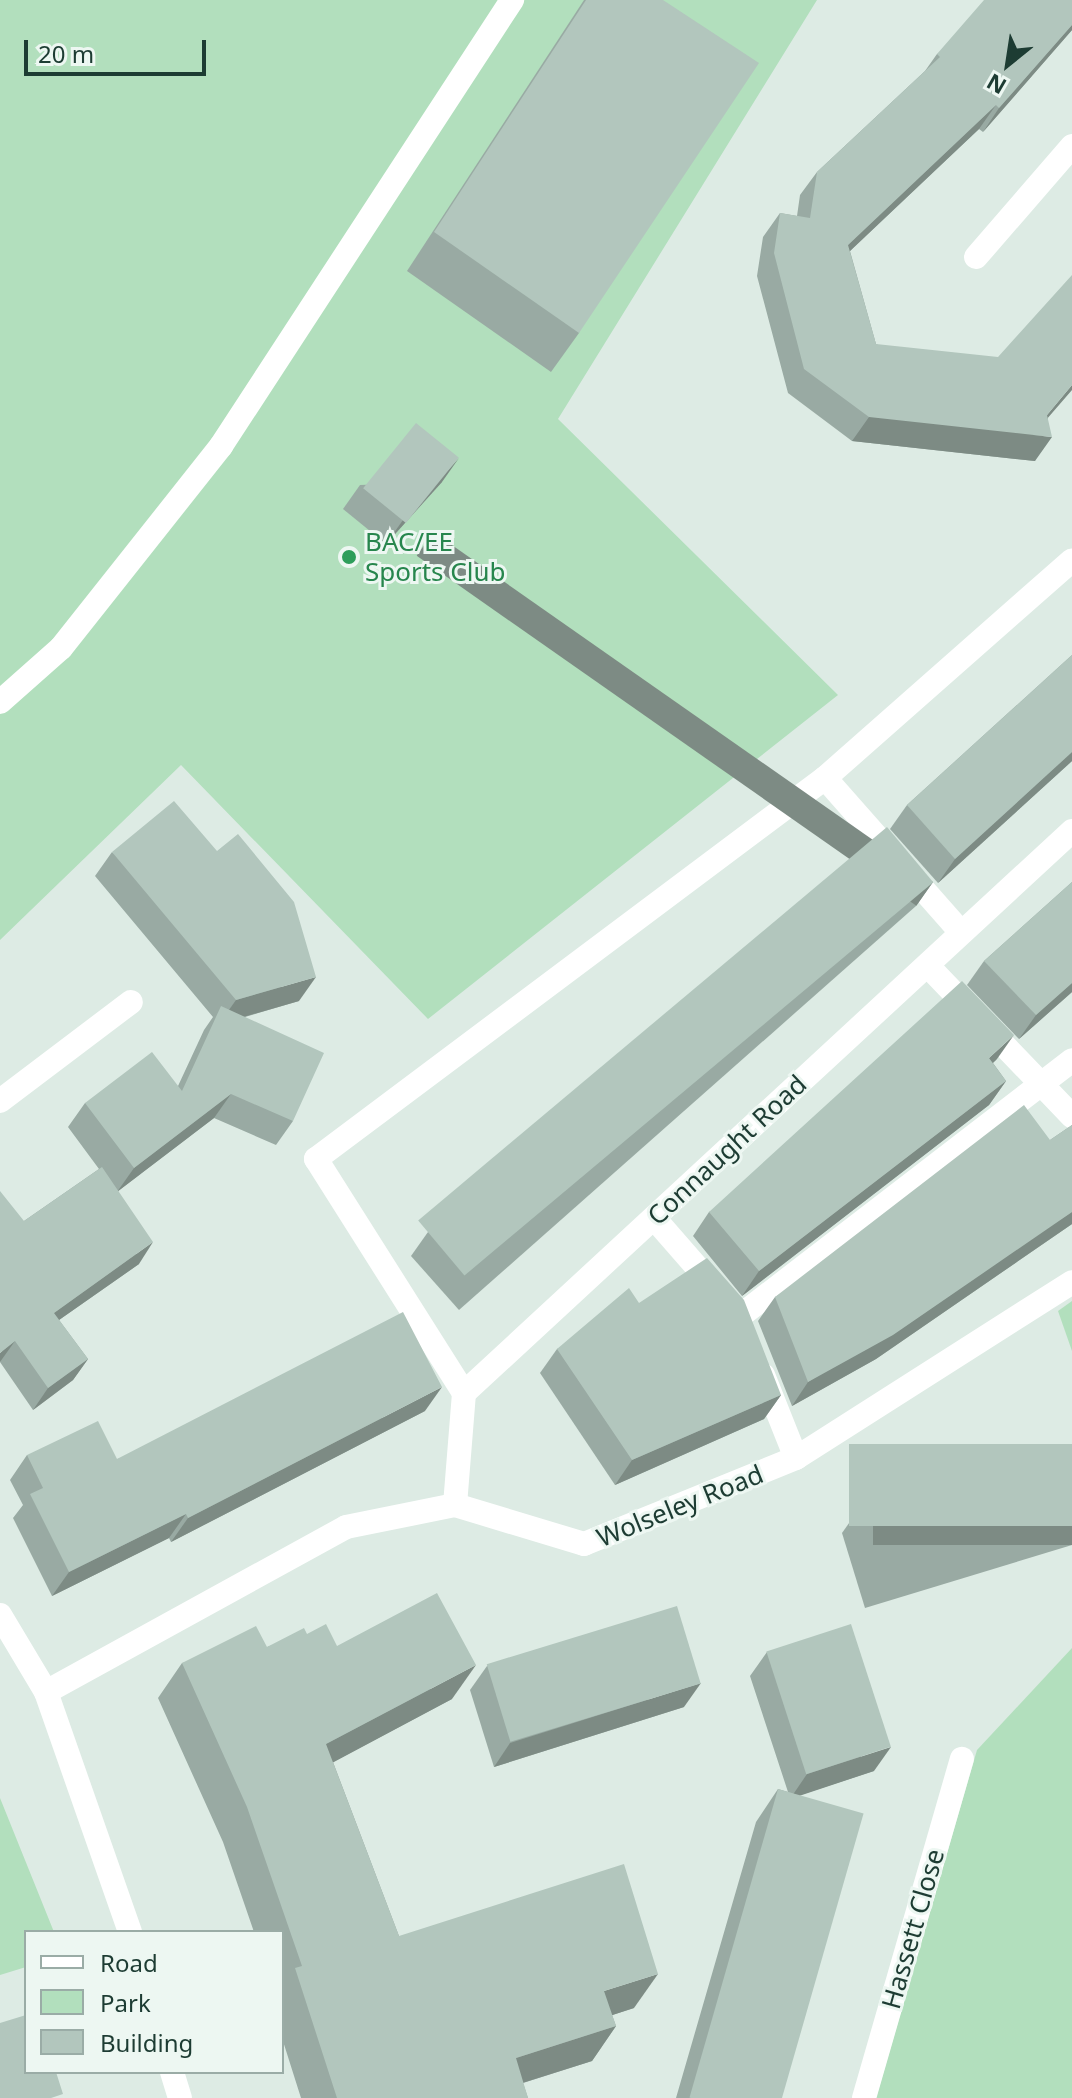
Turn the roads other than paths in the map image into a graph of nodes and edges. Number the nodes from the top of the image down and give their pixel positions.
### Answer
1 (512, 0) edge
2 (1072, 146) edge
3 (976, 257) dead end
4 (1072, 560) edge
5 (0, 702) edge
6 (825, 778) junction
7 (1072, 831) edge
8 (961, 932) junction
9 (928, 966) junction
10 (131, 1002) dead end
11 (1072, 1060) edge
12 (1045, 1085) junction
13 (0, 1101) edge
14 (1072, 1116) edge
15 (654, 1218) junction
16 (1072, 1282) edge
17 (740, 1316) junction
18 (464, 1393) junction
19 (796, 1458) junction
20 (455, 1505) junction
21 (0, 1615) edge
22 (46, 1692) junction
23 (962, 1759) dead end
24 (129, 1930) edge
25 (173, 2074) edge
26 (180, 2098) edge
27 (864, 2098) edge

1 - 5 street
2 - 3 street
4 - 6 street
6 - 8 street
6 - 18 street
7 - 8 street, Connaught Road
8 - 9 street, Connaught Road
9 - 12 street
9 - 15 street, Connaught Road
10 - 13 street
11 - 12 street
12 - 14 street
12 - 17 street
15 - 17 street
15 - 18 street, Connaught Road
16 - 19 street, Wolseley Road
17 - 19 street
18 - 20 street
19 - 20 street, Wolseley Road
20 - 22 street, Wolseley Road
21 - 22 street
22 - 24 street
23 - 27 street, Hassett Close
25 - 26 street

